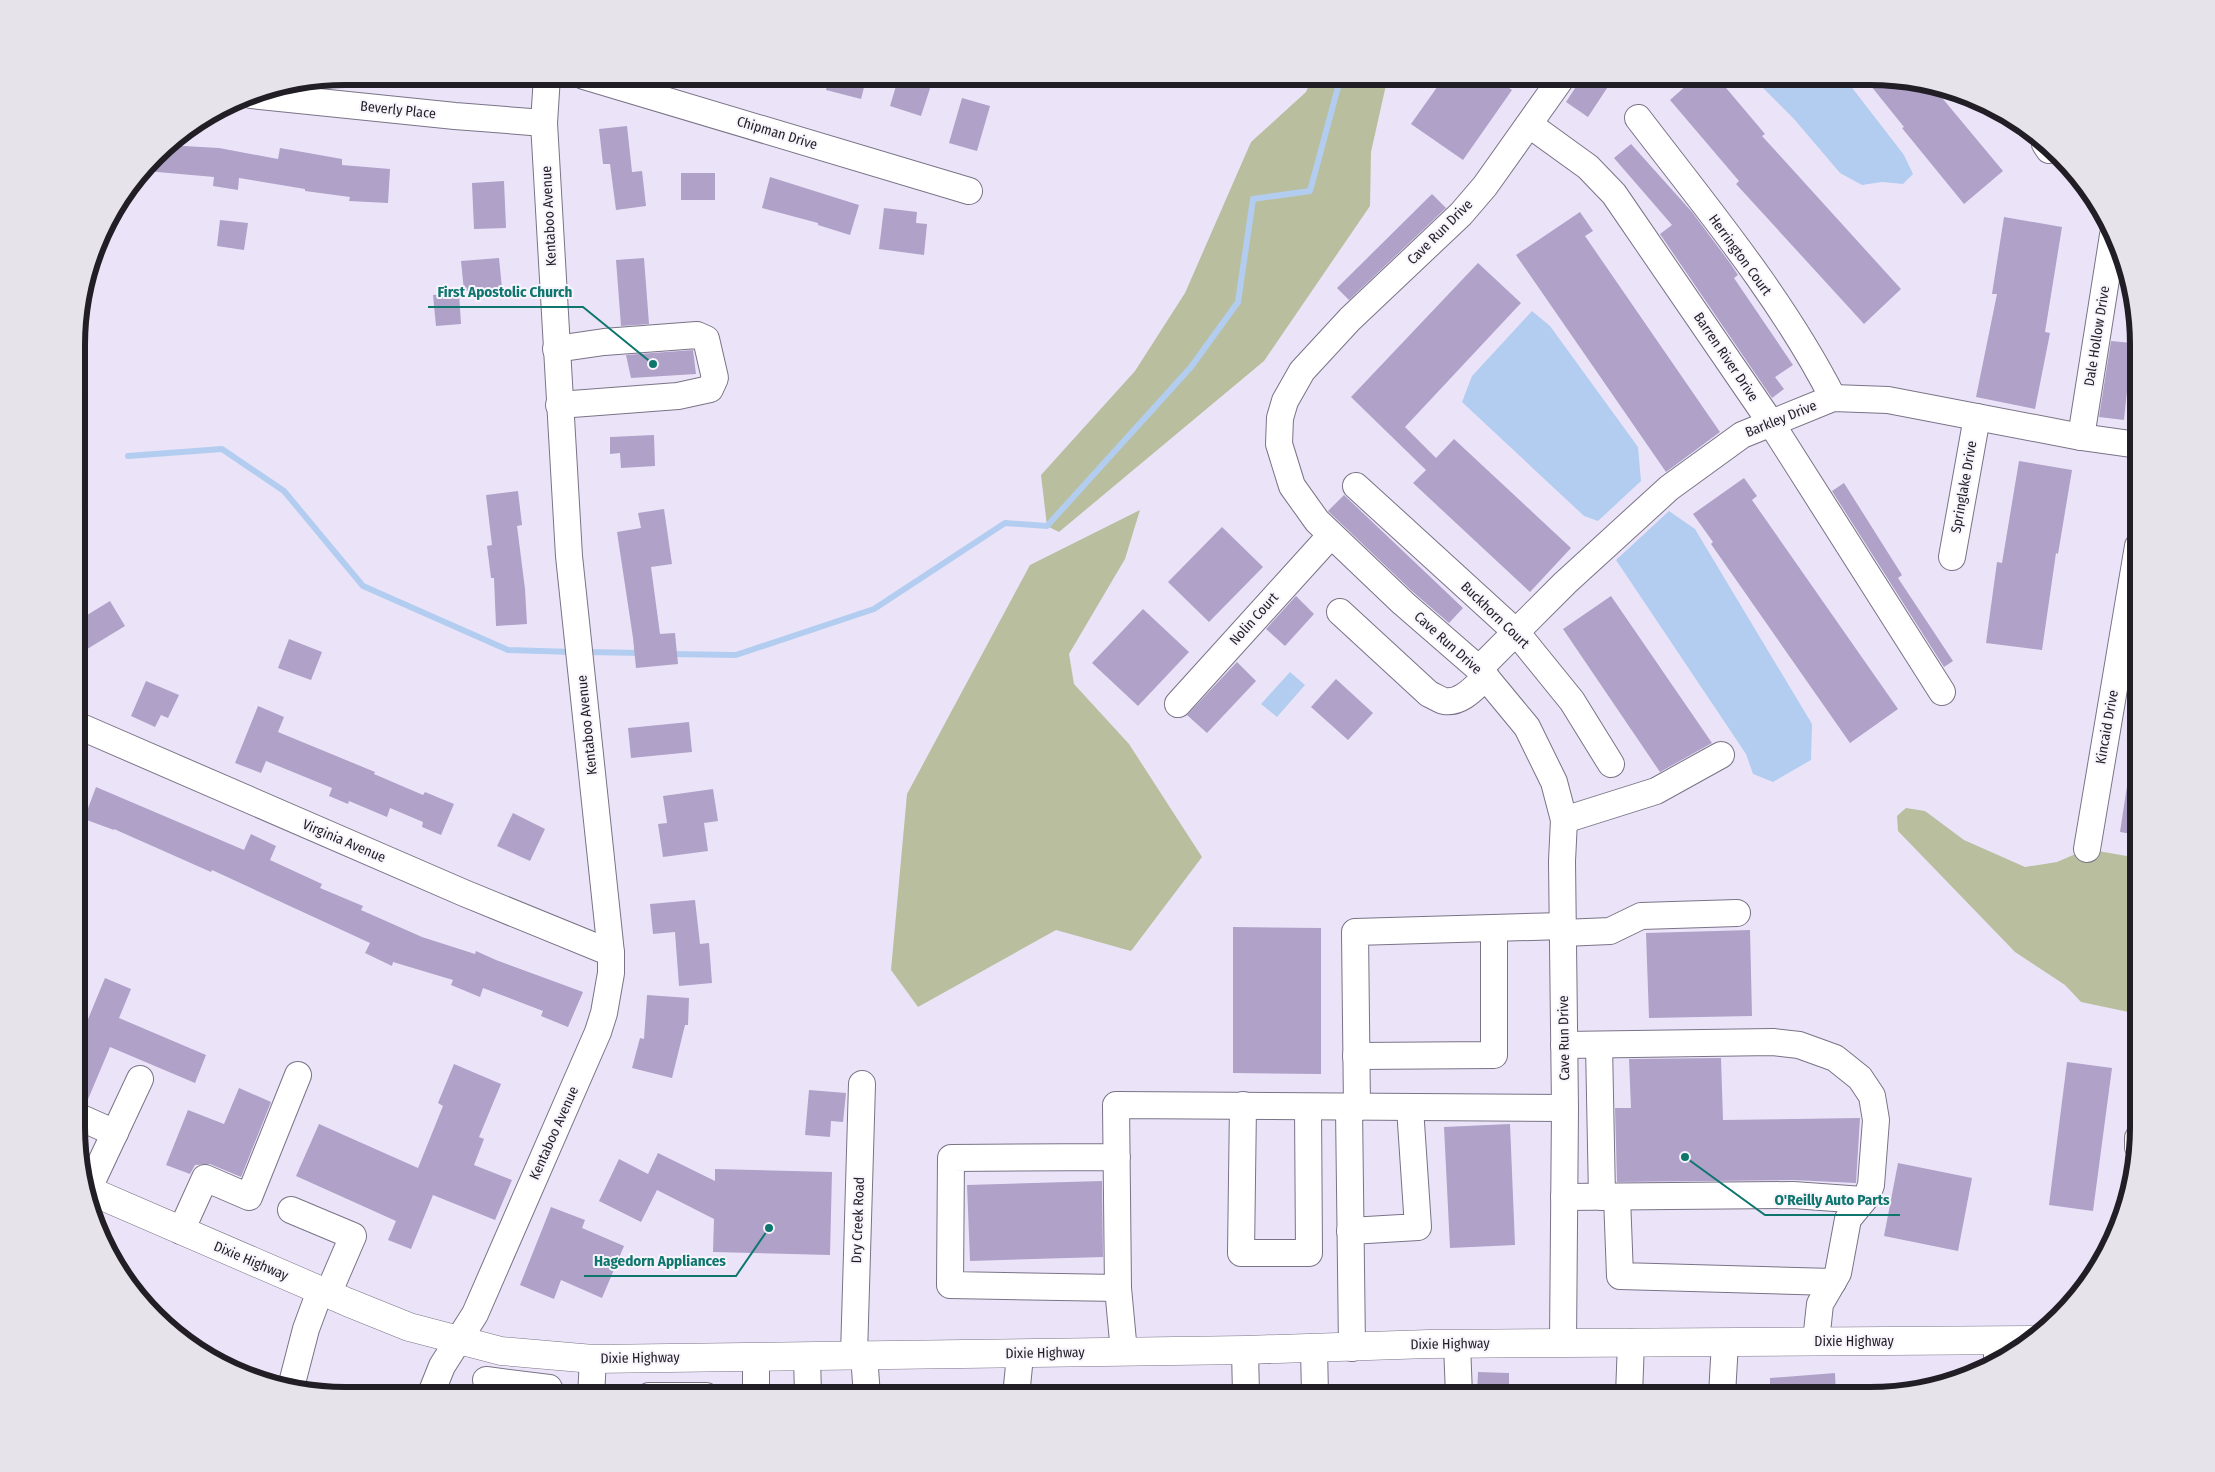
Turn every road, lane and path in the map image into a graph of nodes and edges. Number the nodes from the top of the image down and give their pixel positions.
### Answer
1 (546, 85) edge
2 (614, 85) edge
3 (1557, 85) edge
4 (269, 97) edge
5 (1638, 118) dead end
6 (544, 123) junction
7 (1530, 125) junction
8 (969, 191) dead end
9 (2111, 248) edge
10 (556, 349) junction
11 (1832, 398) junction
12 (560, 405) junction
13 (1977, 417) junction
14 (1771, 423) junction
15 (2081, 437) junction
16 (2130, 444) edge
17 (1356, 486) dead end
18 (1331, 535) junction
19 (1952, 557) dead end
20 (2130, 593) edge
21 (1340, 612) dead end
22 (1516, 632) junction
23 (1482, 673) junction
24 (1942, 692) dead end
25 (1178, 704) dead end
26 (85, 729) edge
27 (1721, 755) dead end
28 (1611, 764) dead end
29 (1564, 820) junction
30 (2087, 848) dead end
31 (1737, 913) dead end
32 (1494, 928) junction
33 (1563, 929) junction
34 (611, 953) junction
35 (1564, 1045) junction
36 (1599, 1045) junction
37 (1356, 1056) junction
38 (298, 1075) dead end
39 (140, 1079) dead end
40 (862, 1084) dead end
41 (1243, 1105) junction
42 (1308, 1107) junction
43 (1353, 1108) junction
44 (1410, 1108) junction
45 (1564, 1108) junction
46 (85, 1120) edge
47 (115, 1133) junction
48 (1117, 1157) junction
49 (91, 1183) edge
50 (94, 1192) edge
51 (1564, 1197) junction
52 (1609, 1197) junction
53 (1863, 1200) junction
54 (291, 1210) dead end
55 (181, 1231) junction
56 (1350, 1232) junction
57 (1833, 1282) junction
58 (1118, 1288) junction
59 (324, 1293) junction
60 (1816, 1341) junction
61 (458, 1342) junction
62 (1631, 1342) junction
63 (1725, 1342) junction
64 (1563, 1343) junction
65 (1457, 1344) junction
66 (1314, 1348) junction
67 (1352, 1348) junction
68 (492, 1349) junction
69 (1245, 1350) junction
70 (1997, 1351) edge
71 (1124, 1352) junction
72 (1016, 1353) junction
73 (859, 1355) junction
74 (552, 1356) junction
75 (807, 1356) junction
76 (756, 1357) junction
77 (593, 1359) junction
78 (292, 1381) edge
79 (434, 1387) edge
80 (485, 1387) edge
81 (549, 1387) edge
82 (591, 1387) edge
83 (756, 1387) edge
84 (808, 1387) edge
85 (865, 1387) edge
86 (1017, 1387) edge
87 (1246, 1387) edge
88 (1315, 1387) edge
89 (1459, 1387) edge
90 (1629, 1387) edge
91 (1722, 1387) edge

1 - 6 street, Kentaboo Avenue
2 - 8 street, Chipman Drive
3 - 7 street, Cave Run Drive
4 - 6 street, Beverly Place
5 - 11 street, Herrington Court
6 - 10 street, Kentaboo Avenue
7 - 14 street, Barren River Drive
7 - 18 street, Cave Run Drive
9 - 15 street, Dale Hollow Drive
10 - 12 street, Kentaboo Avenue
10 - 12 street
11 - 13 street, Barkley Drive
11 - 14 street, Barkley Drive
12 - 34 street, Kentaboo Avenue
13 - 15 street, Barkley Drive
13 - 19 street, Springlake Drive
14 - 22 street, Barkley Drive
14 - 24 street, Barren River Drive
15 - 16 street, Barkley Drive
17 - 22 street, Buckhorn Court
18 - 23 street, Cave Run Drive
18 - 25 street, Nolin Court
20 - 30 street, Kincaid Drive
21 - 23 street, Barkley Drive
22 - 23 street, Barkley Drive
22 - 28 street, Buckhorn Court
23 - 29 street, Cave Run Drive
26 - 34 street, Virginia Avenue
27 - 29 street
29 - 33 street, Cave Run Drive
31 - 33 street
32 - 33 street
32 - 37 street
32 - 37 street
33 - 35 street, Cave Run Drive
34 - 61 street, Kentaboo Avenue
35 - 36 street
35 - 45 street, Cave Run Drive
36 - 52 street
36 - 53 street
37 - 43 street
38 - 55 street
39 - 47 street
40 - 73 street, Dry Creek Road
41 - 42 street
41 - 42 street
41 - 48 street
42 - 43 street
43 - 44 street
43 - 56 street
44 - 45 street
44 - 56 street
45 - 51 street, Cave Run Drive
46 - 47 street
47 - 49 street
48 - 58 street
48 - 58 street
50 - 55 main road, Dixie Highway
51 - 52 street
51 - 64 street, Cave Run Drive
52 - 53 street
52 - 57 street
53 - 57 street
54 - 59 street
55 - 59 main road, Dixie Highway
56 - 67 street
57 - 60 street
58 - 71 street
59 - 61 main road, Dixie Highway
59 - 78 street
60 - 63 main road, Dixie Highway
60 - 70 main road, Dixie Highway
61 - 68 main road, Dixie Highway
61 - 79 street, Kentaboo Avenue
62 - 63 main road, Dixie Highway
62 - 64 main road, Dixie Highway
62 - 90 street
63 - 91 street
64 - 65 main road, Dixie Highway
65 - 67 main road, Dixie Highway
65 - 89 street
66 - 67 main road, Dixie Highway
66 - 69 main road, Dixie Highway
66 - 88 street
68 - 74 main road, Dixie Highway
68 - 80 street
69 - 71 main road, Dixie Highway
69 - 87 street
71 - 72 main road, Dixie Highway
72 - 73 main road, Dixie Highway
72 - 86 street
73 - 75 main road, Dixie Highway
73 - 85 street, Dry Creek Road
74 - 77 main road, Dixie Highway
74 - 81 street
75 - 76 main road, Dixie Highway
75 - 84 street
76 - 77 main road, Dixie Highway
76 - 83 street
77 - 82 street

